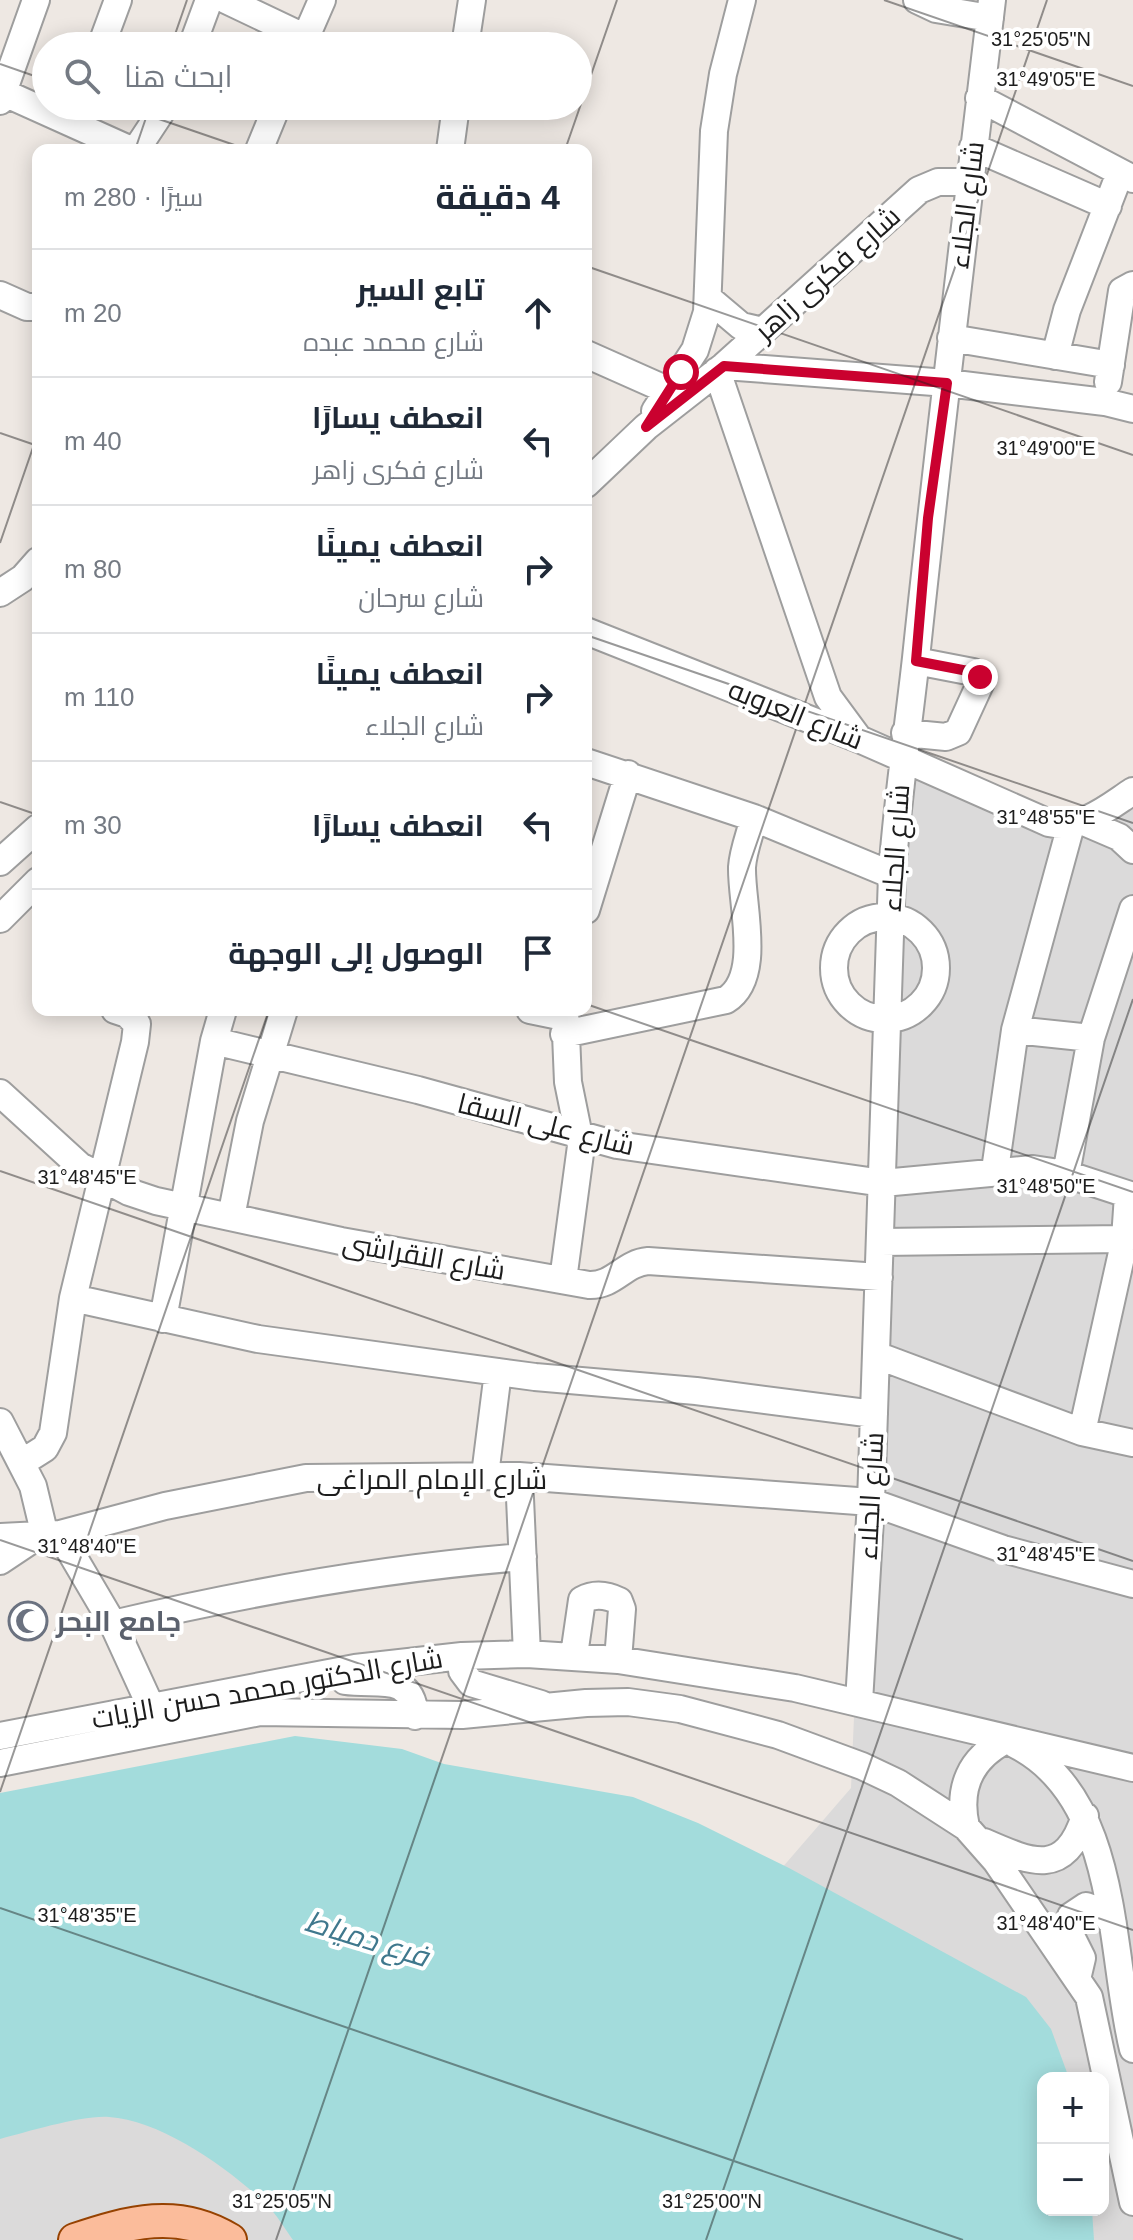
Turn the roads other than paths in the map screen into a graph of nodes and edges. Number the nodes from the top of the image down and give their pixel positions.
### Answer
1 (36, 0) edge
2 (118, 0) edge
3 (209, 0) edge
4 (226, 0) edge
5 (322, 0) edge
6 (472, 0) edge
7 (742, 0) edge
8 (917, 0) edge
9 (991, 9) edge
10 (106, 32) edge
11 (197, 32) edge
12 (285, 32) edge
13 (308, 32) edge
14 (467, 32) edge
15 (1, 95) edge
16 (979, 98) junction
17 (32, 103) edge
18 (82, 120) edge
19 (155, 120) edge
20 (271, 120) edge
21 (454, 120) edge
22 (124, 144) edge
23 (138, 144) edge
24 (261, 144) edge
25 (451, 144) edge
26 (973, 147) junction
27 (1127, 176) edge
28 (969, 182) junction
29 (1108, 206) junction
30 (1133, 285) edge
31 (0, 295) edge
32 (709, 299) junction
33 (32, 307) edge
34 (763, 331) junction
35 (951, 338) junction
36 (1055, 356) junction
37 (592, 357) edge
38 (1111, 365) junction
39 (720, 368) junction
40 (947, 383) junction
41 (667, 390) junction
42 (1105, 402) junction
43 (1133, 409) edge
44 (646, 427) junction
45 (592, 478) edge
46 (32, 568) edge
47 (0, 593) edge
48 (592, 633) edge
49 (916, 661) junction
50 (859, 739) junction
51 (904, 745) junction
52 (592, 764) edge
53 (628, 774) junction
54 (1133, 791) edge
55 (754, 818) junction
56 (1078, 823) junction
57 (32, 833) edge
58 (1133, 850) edge
59 (0, 862) edge
60 (892, 875) junction
61 (592, 876) edge
62 (32, 887) edge
63 (1133, 909) edge
64 (0, 919) edge
65 (890, 919) junction
66 (129, 1016) edge
67 (221, 1016) edge
68 (282, 1016) edge
69 (888, 1016) junction
70 (564, 1020) edge
71 (1015, 1030) junction
72 (1091, 1038) junction
73 (214, 1041) junction
74 (269, 1056) junction
75 (0, 1093) edge
76 (580, 1137) junction
77 (995, 1170) junction
78 (1066, 1174) junction
79 (103, 1180) junction
80 (883, 1183) junction
81 (1131, 1195) edge
82 (185, 1207) junction
83 (231, 1217) junction
84 (1125, 1239) junction
85 (881, 1242) junction
86 (879, 1277) junction
87 (563, 1280) junction
88 (73, 1298) junction
89 (163, 1319) junction
90 (876, 1355) junction
91 (498, 1372) junction
92 (874, 1414) junction
93 (0, 1422) edge
94 (1082, 1432) junction
95 (1133, 1443) edge
96 (23, 1462) junction
97 (485, 1475) junction
98 (519, 1476) junction
99 (871, 1502) junction
100 (47, 1536) junction
101 (0, 1537) edge
102 (523, 1557) junction
103 (0, 1561) edge
104 (1133, 1584) edge
105 (113, 1624) junction
106 (527, 1654) junction
107 (574, 1655) junction
108 (462, 1656) junction
109 (618, 1660) junction
110 (318, 1674) junction
111 (859, 1702) junction
112 (544, 1705) junction
113 (151, 1707) junction
114 (415, 1716) junction
115 (0, 1736) edge
116 (1006, 1740) junction
117 (0, 1763) edge
118 (1133, 1768) edge
119 (1085, 1816) junction
120 (972, 1833) junction
121 (1113, 1924) junction
122 (1077, 1976) junction
123 (1128, 2007) edge
124 (1133, 2049) edge
125 (1133, 2202) edge
126 (170, 2230) edge
127 (75, 2240) edge
128 (230, 2240) edge

1 - 15 street
2 - 10 street
3 - 11 street
4 - 12 street
5 - 13 street
6 - 14 street
7 - 32 street
8 - 9 street
9 - 16 street, شارع الجلاء
15 - 17 street
16 - 26 street, شارع الجلاء
16 - 27 street
18 - 22 street
19 - 23 street
20 - 24 street
21 - 25 street
26 - 28 street, شارع الجلاء
26 - 29 street
27 - 29 street
28 - 34 street, شارع فكرى زاهر
28 - 35 street, شارع الجلاء
29 - 36 street
30 - 38 street
31 - 33 street
32 - 34 street
32 - 41 street
34 - 39 street, شارع فكرى زاهر
35 - 36 street
35 - 40 street, شارع الجلاء
36 - 38 street
37 - 41 street
38 - 42 street
39 - 40 street
39 - 44 street, شارع فكرى زاهر
39 - 50 street
40 - 42 street
40 - 49 street, شارع الجلاء
41 - 44 street
42 - 43 street
44 - 45 street, شارع فكرى زاهر
46 - 47 street
48 - 50 street, شارع العروبه
49 - 51 street, شارع الجلاء
49 - 51 street
50 - 51 street, شارع العروبه
51 - 56 street, شارع العروبه
51 - 60 street, شارع الجلاء
52 - 53 street
53 - 55 street
53 - 61 street
54 - 56 street
55 - 60 street
55 - 70 street
56 - 58 street, شارع العروبه
56 - 71 street
57 - 59 street
60 - 65 street, شارع الجلاء
62 - 64 street
63 - 72 street
65 - 69 street, شارع الجلاء
65 - 69 street
65 - 69 street
66 - 79 street
67 - 73 street
68 - 74 street
69 - 80 street, شارع الجلاء
70 - 76 street
71 - 72 street
71 - 77 street
72 - 78 street
73 - 74 street, شارع على السقا
73 - 82 street
74 - 76 street, شارع على السقا
74 - 83 street
75 - 79 street, شارع النقراشى
76 - 80 street, شارع على السقا
76 - 87 street
77 - 78 street, شارع على السقا
77 - 80 street, شارع على السقا
78 - 81 street, شارع على السقا
79 - 82 street, شارع النقراشى
79 - 88 street
80 - 85 street, شارع الجلاء
81 - 84 street
82 - 83 street, شارع النقراشى
82 - 89 street
83 - 87 street, شارع النقراشى
84 - 85 street
84 - 94 street
85 - 86 street, شارع الجلاء
86 - 87 street, شارع النقراشى
86 - 90 street, شارع الجلاء
88 - 89 street
88 - 96 street
89 - 91 street
90 - 92 street, شارع الجلاء
90 - 94 street
91 - 92 street
91 - 97 street
92 - 99 street, شارع الجلاء
93 - 96 street
94 - 95 street
96 - 100 street
97 - 98 street, شارع الإمام المراغى
97 - 100 street, شارع الإمام المراغى
98 - 99 street, شارع الإمام المراغى
98 - 102 street
99 - 104 street, شارع الإمام المراغى
99 - 111 street, شارع الجلاء
100 - 101 street, شارع الإمام المراغى
100 - 103 street
100 - 105 street
102 - 105 street
102 - 106 street
105 - 113 street
106 - 107 street, شارع الدكتور محمد حسن الزيات
106 - 108 street, شارع الدكتور محمد حسن الزيات
107 - 109 street, شارع الدكتور محمد حسن الزيات
107 - 109 street
108 - 110 street, شارع الدكتور محمد حسن الزيات
108 - 112 street
109 - 111 street, شارع الدكتور محمد حسن الزيات
110 - 113 street, شارع الدكتور محمد حسن الزيات
110 - 114 street
111 - 116 street, شارع الدكتور محمد حسن الزيات
112 - 114 street, شارع الدكتور محمد حسن الزيات
112 - 120 street, شارع الدكتور محمد حسن الزيات
113 - 115 street, شارع الدكتور محمد حسن الزيات
114 - 117 street, شارع الدكتور محمد حسن الزيات
116 - 118 street
116 - 119 street
116 - 120 street
119 - 120 street
119 - 121 street
120 - 122 street
121 - 122 street
121 - 123 street
122 - 125 street
123 - 124 street
126 - 127 main road
126 - 128 main road

